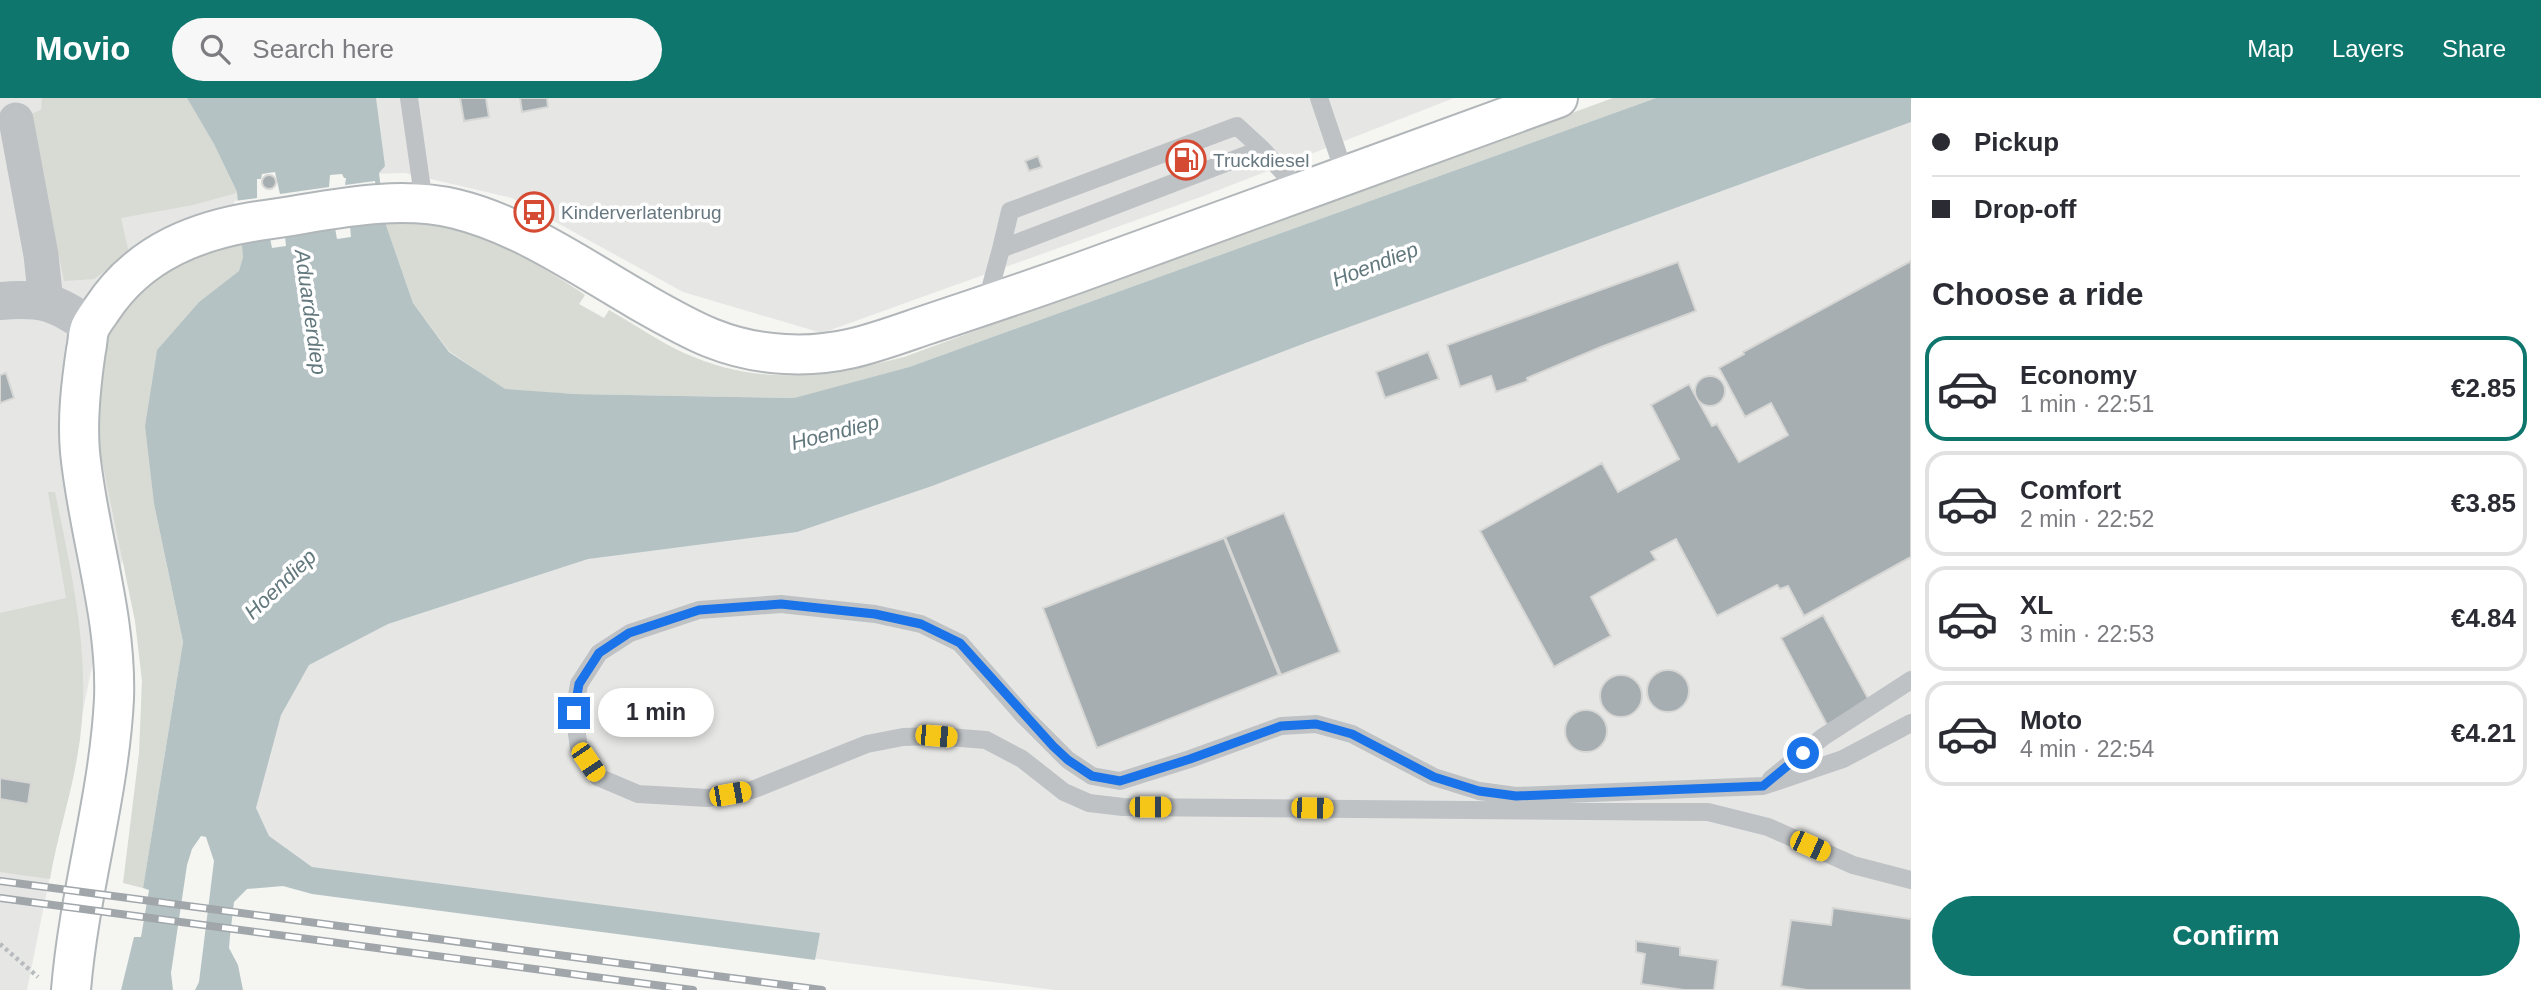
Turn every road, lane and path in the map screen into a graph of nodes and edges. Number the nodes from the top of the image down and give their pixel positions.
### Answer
1 (409, 98) edge
2 (1320, 98) edge
3 (1558, 98) edge
4 (16, 120) dead end
5 (1262, 149) junction
6 (1345, 175) junction
7 (1301, 192) junction
8 (408, 203) junction
9 (1001, 249) junction
10 (0, 301) edge
11 (46, 302) junction
12 (985, 307) junction
13 (90, 326) junction
14 (1911, 680) edge
15 (1911, 723) edge
16 (1763, 786) junction
17 (1911, 880) edge
18 (0, 944) edge
19 (71, 989) edge

1 - 8 lane
2 - 6 lane
3 - 6 main road
4 - 11 street
5 - 7 lane
5 - 9 lane
5 - 9 lane
6 - 7 main road
7 - 12 main road
8 - 12 main road
8 - 13 main road
9 - 12 lane
10 - 11 street
11 - 13 street
13 - 19 main road
14 - 16 lane
15 - 16 lane
16 - 17 lane
18 - 19 path

